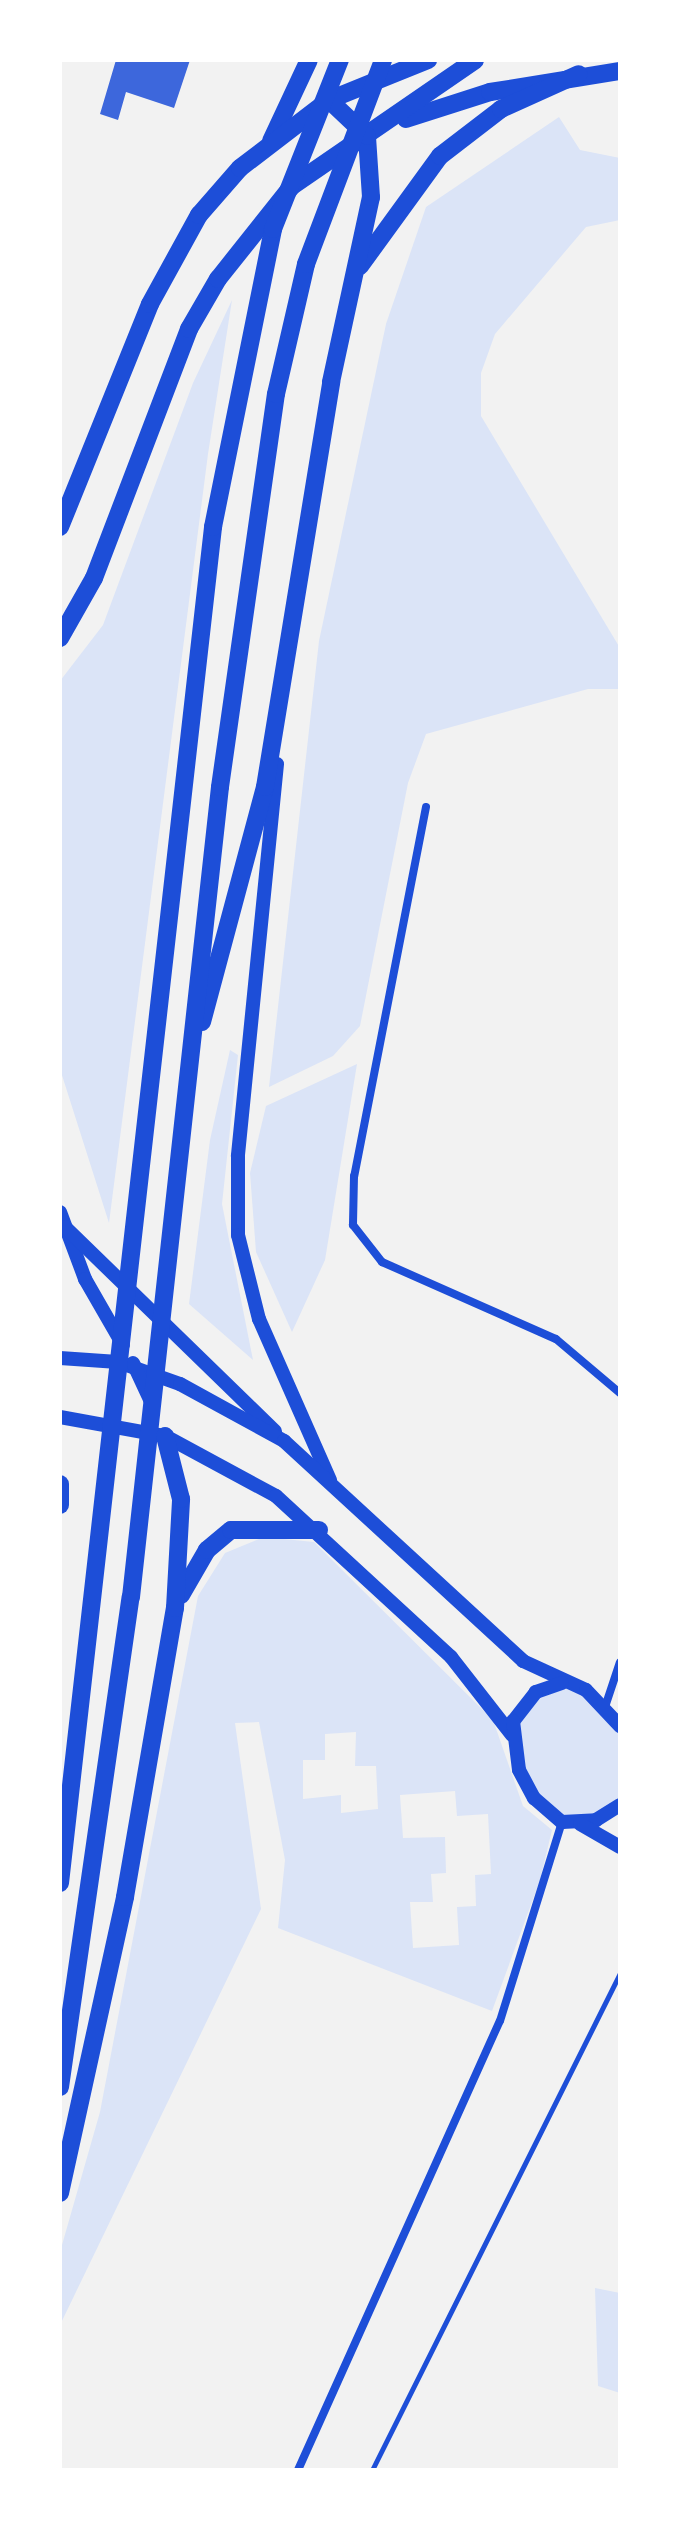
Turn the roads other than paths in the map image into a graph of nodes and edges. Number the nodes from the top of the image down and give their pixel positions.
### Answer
1 (309, 60) edge
2 (340, 60) edge
3 (383, 60) edge
4 (428, 60) edge
5 (475, 60) edge
6 (620, 71) edge
7 (579, 74) junction
8 (329, 100) junction
9 (367, 136) junction
10 (270, 143) junction
11 (354, 275) junction
12 (60, 527) edge
13 (60, 638) edge
14 (285, 684) junction
15 (426, 807) dead end
16 (187, 1078) junction
17 (60, 1212) edge
18 (65, 1227) junction
19 (60, 1358) edge
20 (135, 1367) junction
21 (620, 1393) edge
22 (60, 1417) edge
23 (165, 1436) junction
24 (284, 1441) junction
25 (330, 1480) junction
26 (60, 1484) edge
27 (60, 1505) edge
28 (319, 1530) junction
29 (175, 1608) junction
30 (620, 1662) edge
31 (562, 1683) junction
32 (606, 1704) junction
33 (620, 1726) edge
34 (512, 1735) junction
35 (620, 1805) edge
36 (562, 1822) junction
37 (580, 1824) junction
38 (620, 1847) edge
39 (60, 1883) edge
40 (620, 1973) edge
41 (60, 2087) edge
42 (60, 2193) edge
43 (298, 2470) edge
44 (372, 2470) edge

1 - 10 highway
2 - 39 highway
3 - 16 highway
4 - 8 highway
5 - 9 highway
6 - 7 highway
7 - 9 highway
7 - 11 highway
8 - 9 highway
8 - 10 highway
9 - 11 highway
9 - 13 highway
10 - 12 highway
11 - 14 highway
14 - 16 highway
14 - 25 street
15 - 21 street
16 - 41 highway
17 - 18 street
18 - 20 street
18 - 24 street
19 - 20 street
20 - 23 street
20 - 24 street
22 - 23 street
23 - 28 street
23 - 29 highway
24 - 25 street
25 - 31 street
26 - 27 highway
28 - 29 highway
28 - 34 street
29 - 42 highway
30 - 32 street
31 - 32 street
31 - 34 street
32 - 33 street
34 - 36 street
35 - 37 street
36 - 37 street
36 - 43 street
37 - 38 street
40 - 44 lane

